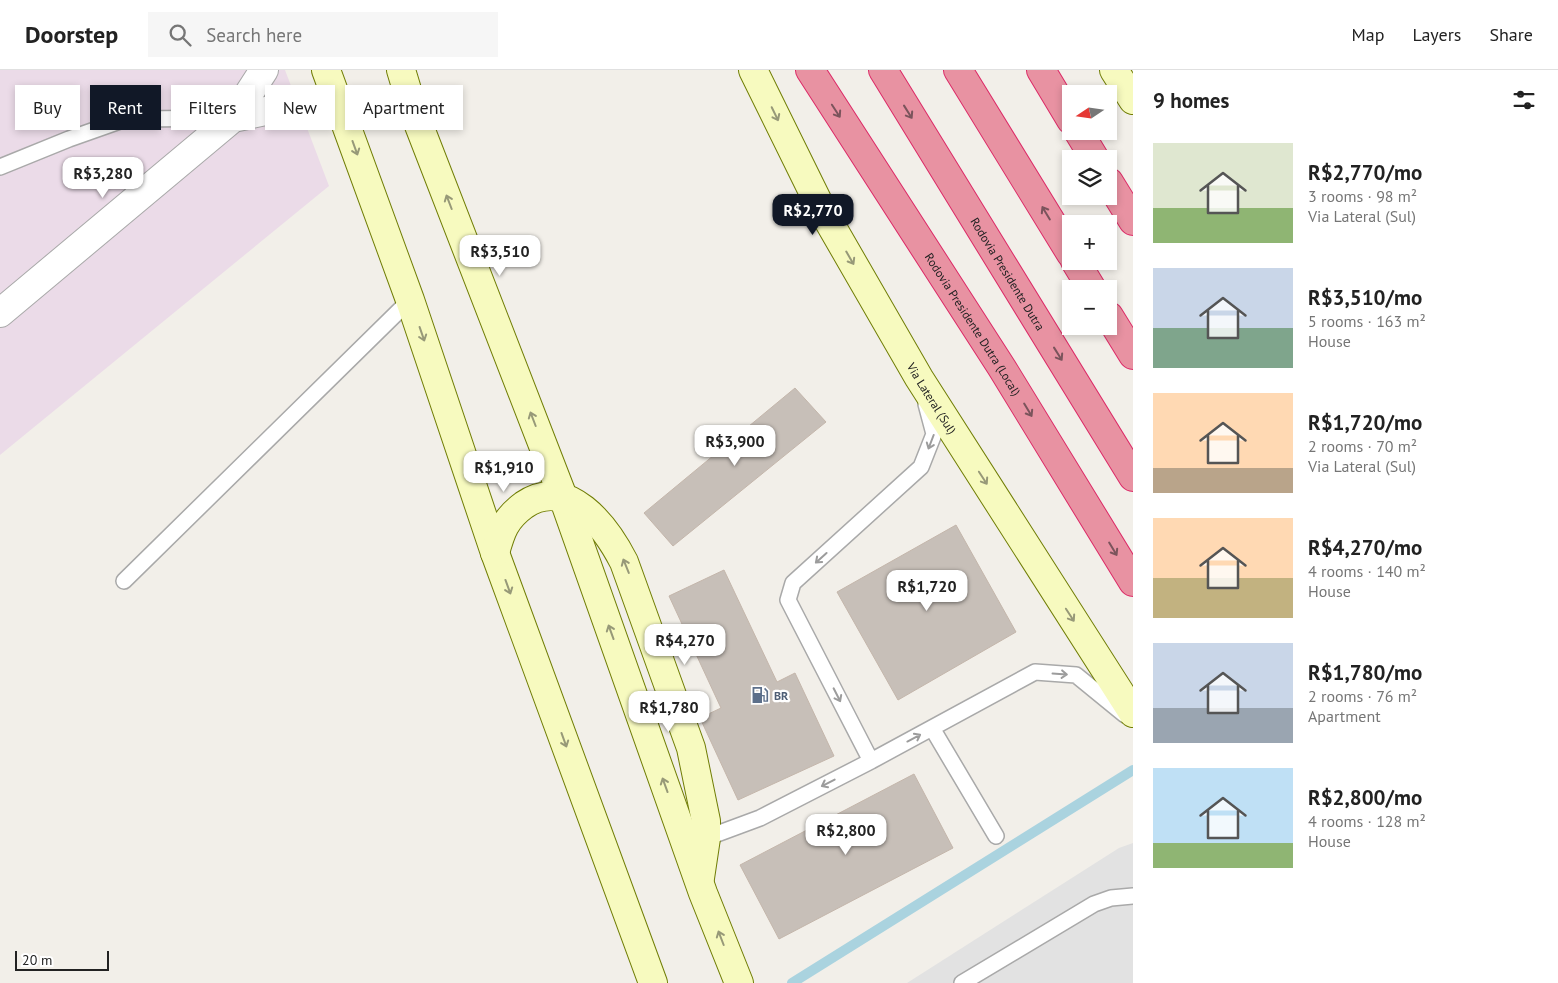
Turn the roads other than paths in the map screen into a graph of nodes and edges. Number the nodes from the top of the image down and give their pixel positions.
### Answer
1 (264, 70) edge
2 (326, 70) edge
3 (401, 70) edge
4 (753, 70) edge
5 (810, 70) edge
6 (883, 70) edge
7 (958, 70) edge
8 (1040, 70) edge
9 (1114, 70) edge
10 (254, 85) edge
11 (336, 96) junction
12 (1133, 100) edge
13 (1062, 105) edge
14 (255, 113) edge
15 (171, 118) edge
16 (219, 130) edge
17 (0, 167) edge
18 (1117, 195) edge
19 (1133, 221) edge
20 (1062, 239) edge
21 (410, 300) junction
22 (0, 313) edge
23 (1117, 329) edge
24 (1133, 355) edge
25 (919, 378) junction
26 (1133, 477) edge
27 (563, 497) junction
28 (495, 553) junction
29 (124, 581) dead end
30 (1133, 582) edge
31 (1133, 713) edge
32 (1133, 721) edge
33 (932, 728) junction
34 (871, 761) junction
35 (996, 836) dead end
36 (706, 838) junction
37 (699, 882) junction
38 (1133, 896) edge
39 (653, 983) edge
40 (740, 983) edge
41 (962, 983) edge

1 - 10 street
2 - 11 main road
27 -> 3 main road
4 -> 25 main road, Via Lateral (Sul)
5 -> 30 highway, Rodovia Presidente Dutra (Local)
6 -> 26 highway, Rodovia Presidente Dutra
20 -> 7 highway
8 - 13 highway
9 - 12 main road
11 - 14 street
11 -> 21 main road
15 - 17 lane
16 - 22 street
18 - 19 highway
21 -> 28 main road
21 - 29 lane
23 - 24 highway
25 -> 31 main road, Via Lateral (Sul)
25 -> 34 lane
27 - 28 main road
36 -> 27 main road
37 -> 27 main road
28 -> 39 main road
33 -> 32 lane
34 -> 33 lane
33 - 35 lane
34 -> 36 lane
36 - 37 main road
40 -> 37 main road
38 - 41 lane

